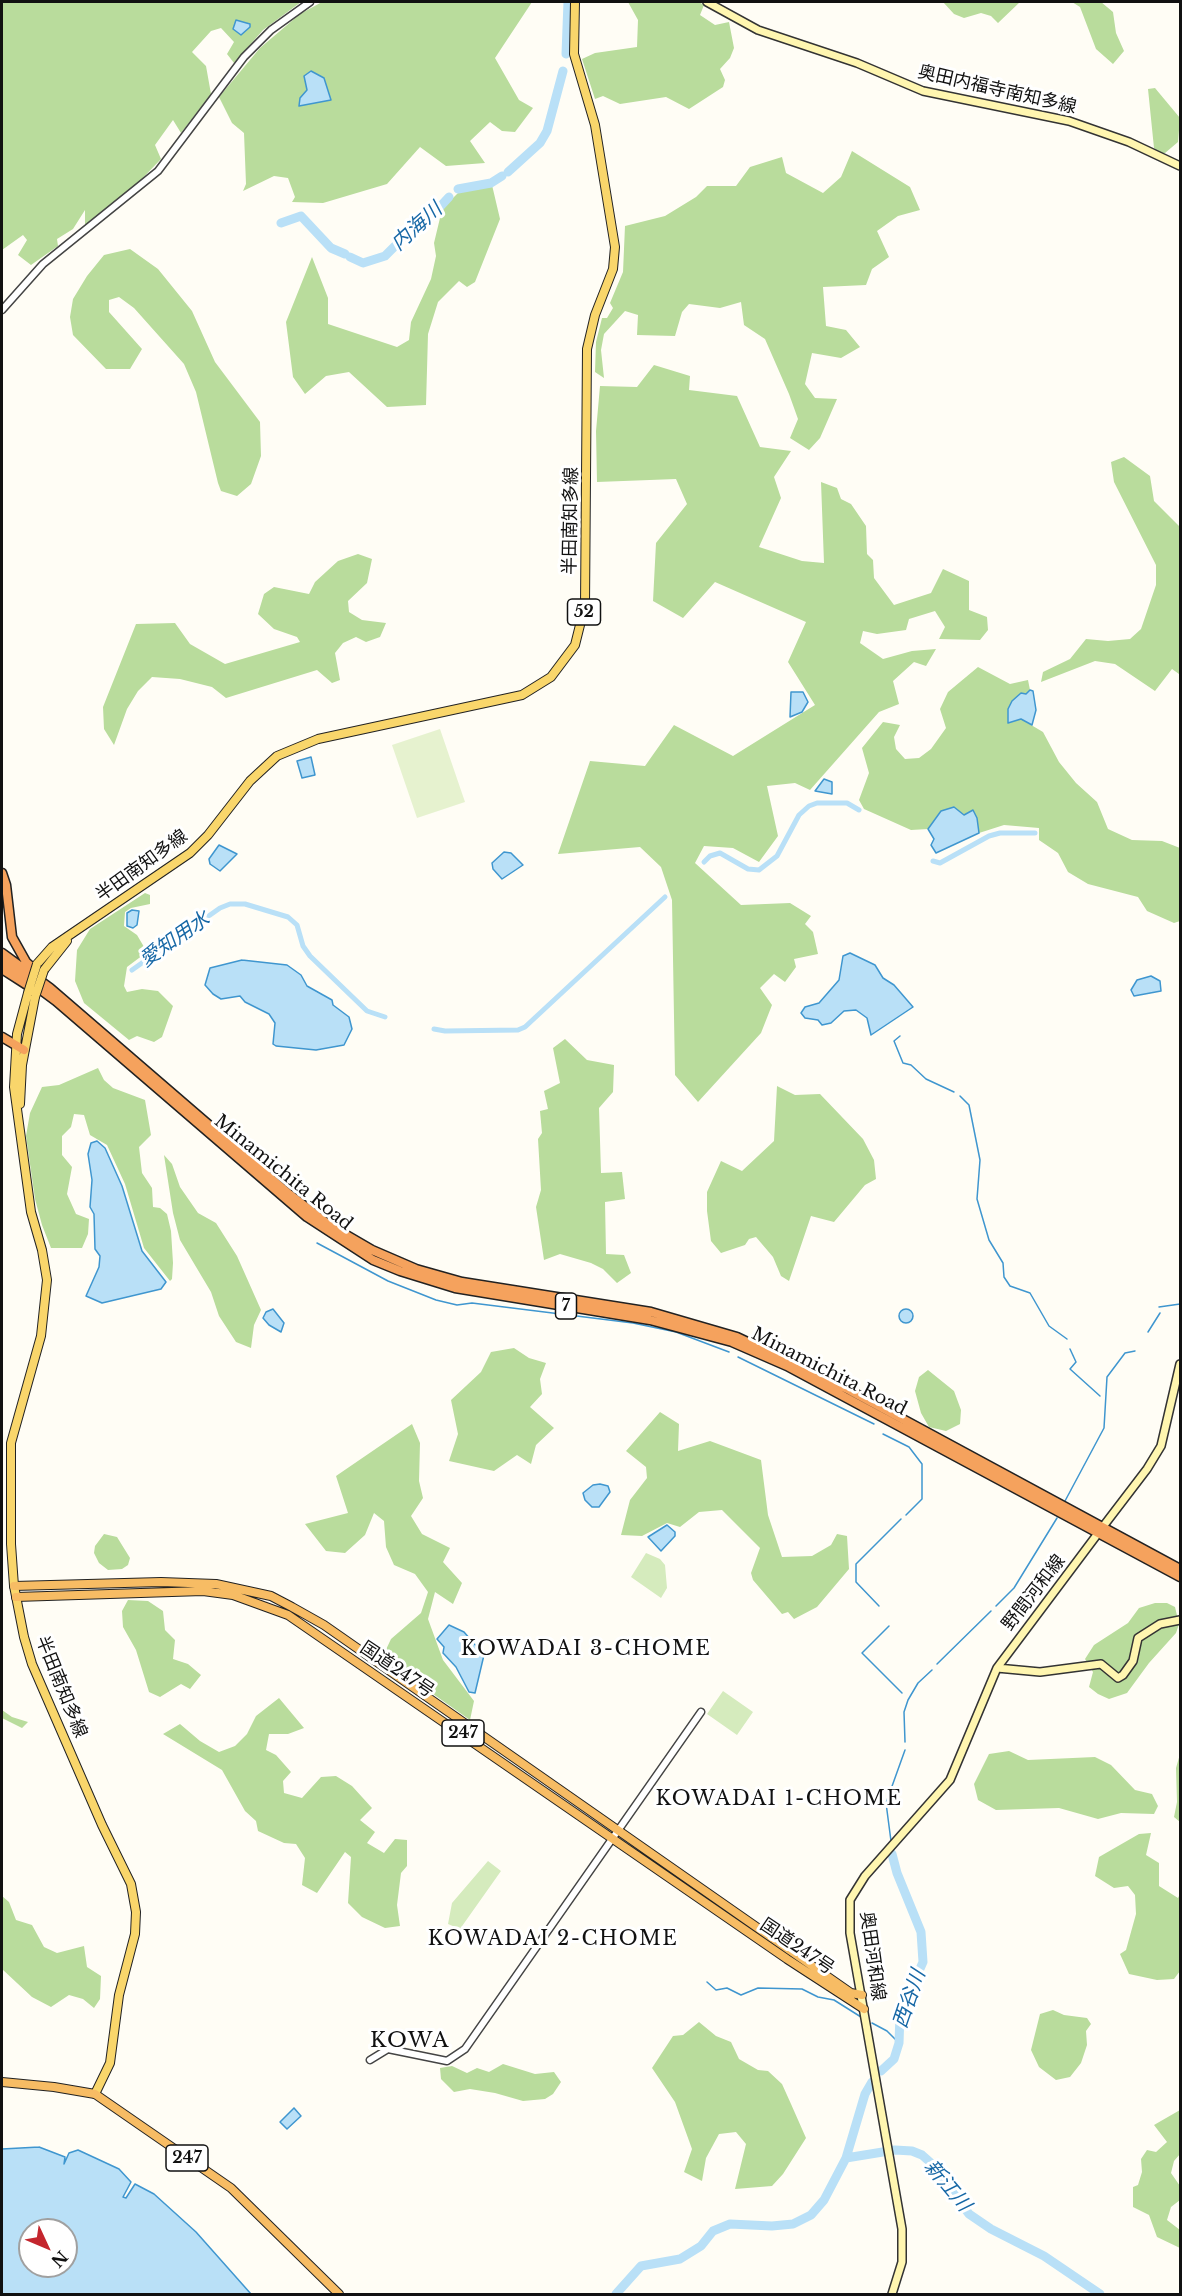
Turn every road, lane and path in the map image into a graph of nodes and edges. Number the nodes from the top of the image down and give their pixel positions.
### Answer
1 (310, 2) edge
2 (575, 2) edge
3 (707, 2) edge
4 (1180, 166) edge
5 (2, 310) edge
6 (2, 873) edge
7 (2, 952) edge
8 (2, 961) edge
9 (2, 969) edge
10 (56, 1001) junction
11 (105, 1034) junction
12 (2, 1037) edge
13 (2, 1043) edge
14 (18, 1047) junction
15 (1180, 1364) edge
16 (1105, 1524) dead end
17 (1096, 1536) dead end
18 (1180, 1569) edge
19 (1180, 1577) edge
20 (14, 1586) junction
21 (16, 1597) junction
22 (1180, 1620) edge
23 (997, 1668) junction
24 (701, 1712) dead end
25 (618, 1831) junction
26 (612, 1839) junction
27 (862, 1995) junction
28 (864, 2008) junction
29 (370, 2060) dead end
30 (2, 2082) edge
31 (95, 2094) junction
32 (339, 2295) edge
33 (892, 2295) edge

1 - 5 street
2 - 14 main road, 半田南知多線 / 52, bridge
3 - 4 main road, 奥田内福寺南知多線
6 - 11 highway
7 - 11 highway, Minamichita Road / 7
8 - 10 highway, Minamichita Road / 7
9 - 10 highway
10 - 19 highway, Minamichita Road / 7
11 - 18 highway, Minamichita Road / 7
12 - 14 highway
13 - 14 highway
14 - 20 main road, 半田南知多線 / 52
15 - 16 main road
17 - 23 main road, 野間河和線
20 - 21 main road, 半田南知多線 / 52
20 - 25 highway, 国道247号 / 247
21 - 26 highway, 国道247号 / 247
21 - 31 main road, 半田南知多線 / 52
22 - 23 main road
23 - 27 main road, 奥田河和線
24 - 25 street
25 - 26 street
25 - 27 highway, 国道247号 / 247
26 - 28 highway, 国道247号 / 247
26 - 29 street
27 - 28 main road, 奥田河和線
28 - 33 main road, 奥田河和線
30 - 31 highway, 247
31 - 32 highway, 247

